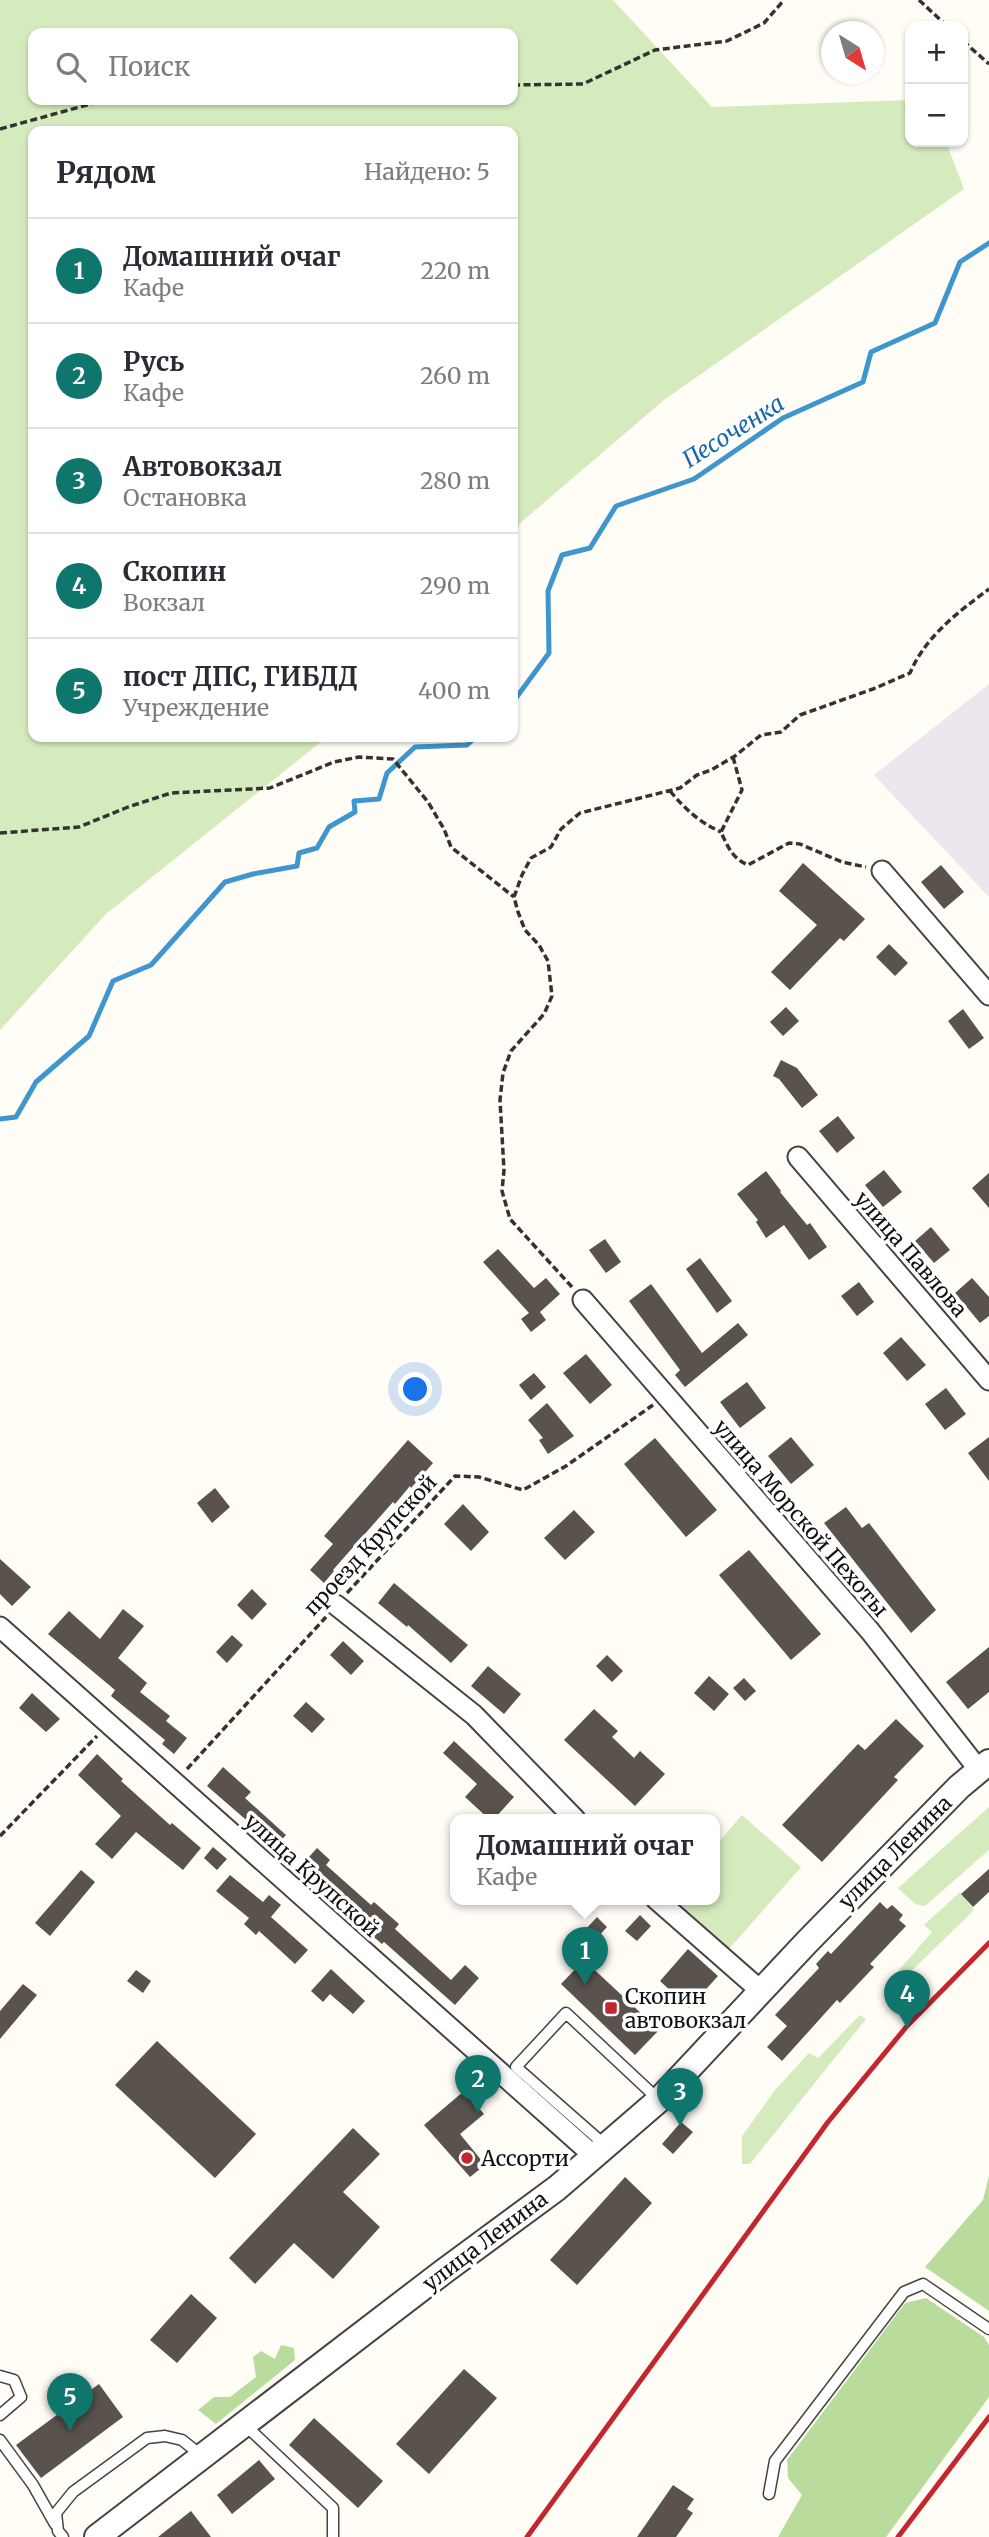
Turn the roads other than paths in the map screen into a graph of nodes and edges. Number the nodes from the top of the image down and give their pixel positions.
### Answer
1 (882, 871) road end
2 (989, 995) edge
3 (798, 1157) dead end
4 (583, 1300) road end
5 (989, 1380) edge
6 (336, 1605) road end
7 (0, 1627) edge
8 (984, 1766) edge
9 (570, 1814) edge
10 (663, 1905) edge
11 (761, 1992) junction
12 (659, 2100) junction
13 (600, 2151) junction
14 (989, 2329) edge
15 (0, 2376) edge
16 (0, 2415) edge
17 (245, 2424) junction
18 (0, 2440) edge
19 (203, 2457) junction
20 (769, 2494) dead end
21 (61, 2534) edge
22 (97, 2537) edge
23 (333, 2537) edge

1 - 2 street
3 - 5 street, улица Павлова
4 - 8 street, улица Морской Пехоты
6 - 9 street
7 - 13 street, улица Крупской
8 - 11 street, улица Ленина
10 - 11 street
11 - 12 street, улица Ленина
12 - 13 street, улица Ленина
12 - 13 lane
13 - 17 street, улица Ленина
14 - 20 lane
15 - 16 lane
17 - 19 street, улица Ленина
17 - 23 lane
18 - 21 lane
19 - 21 lane
19 - 22 street, улица Ленина

